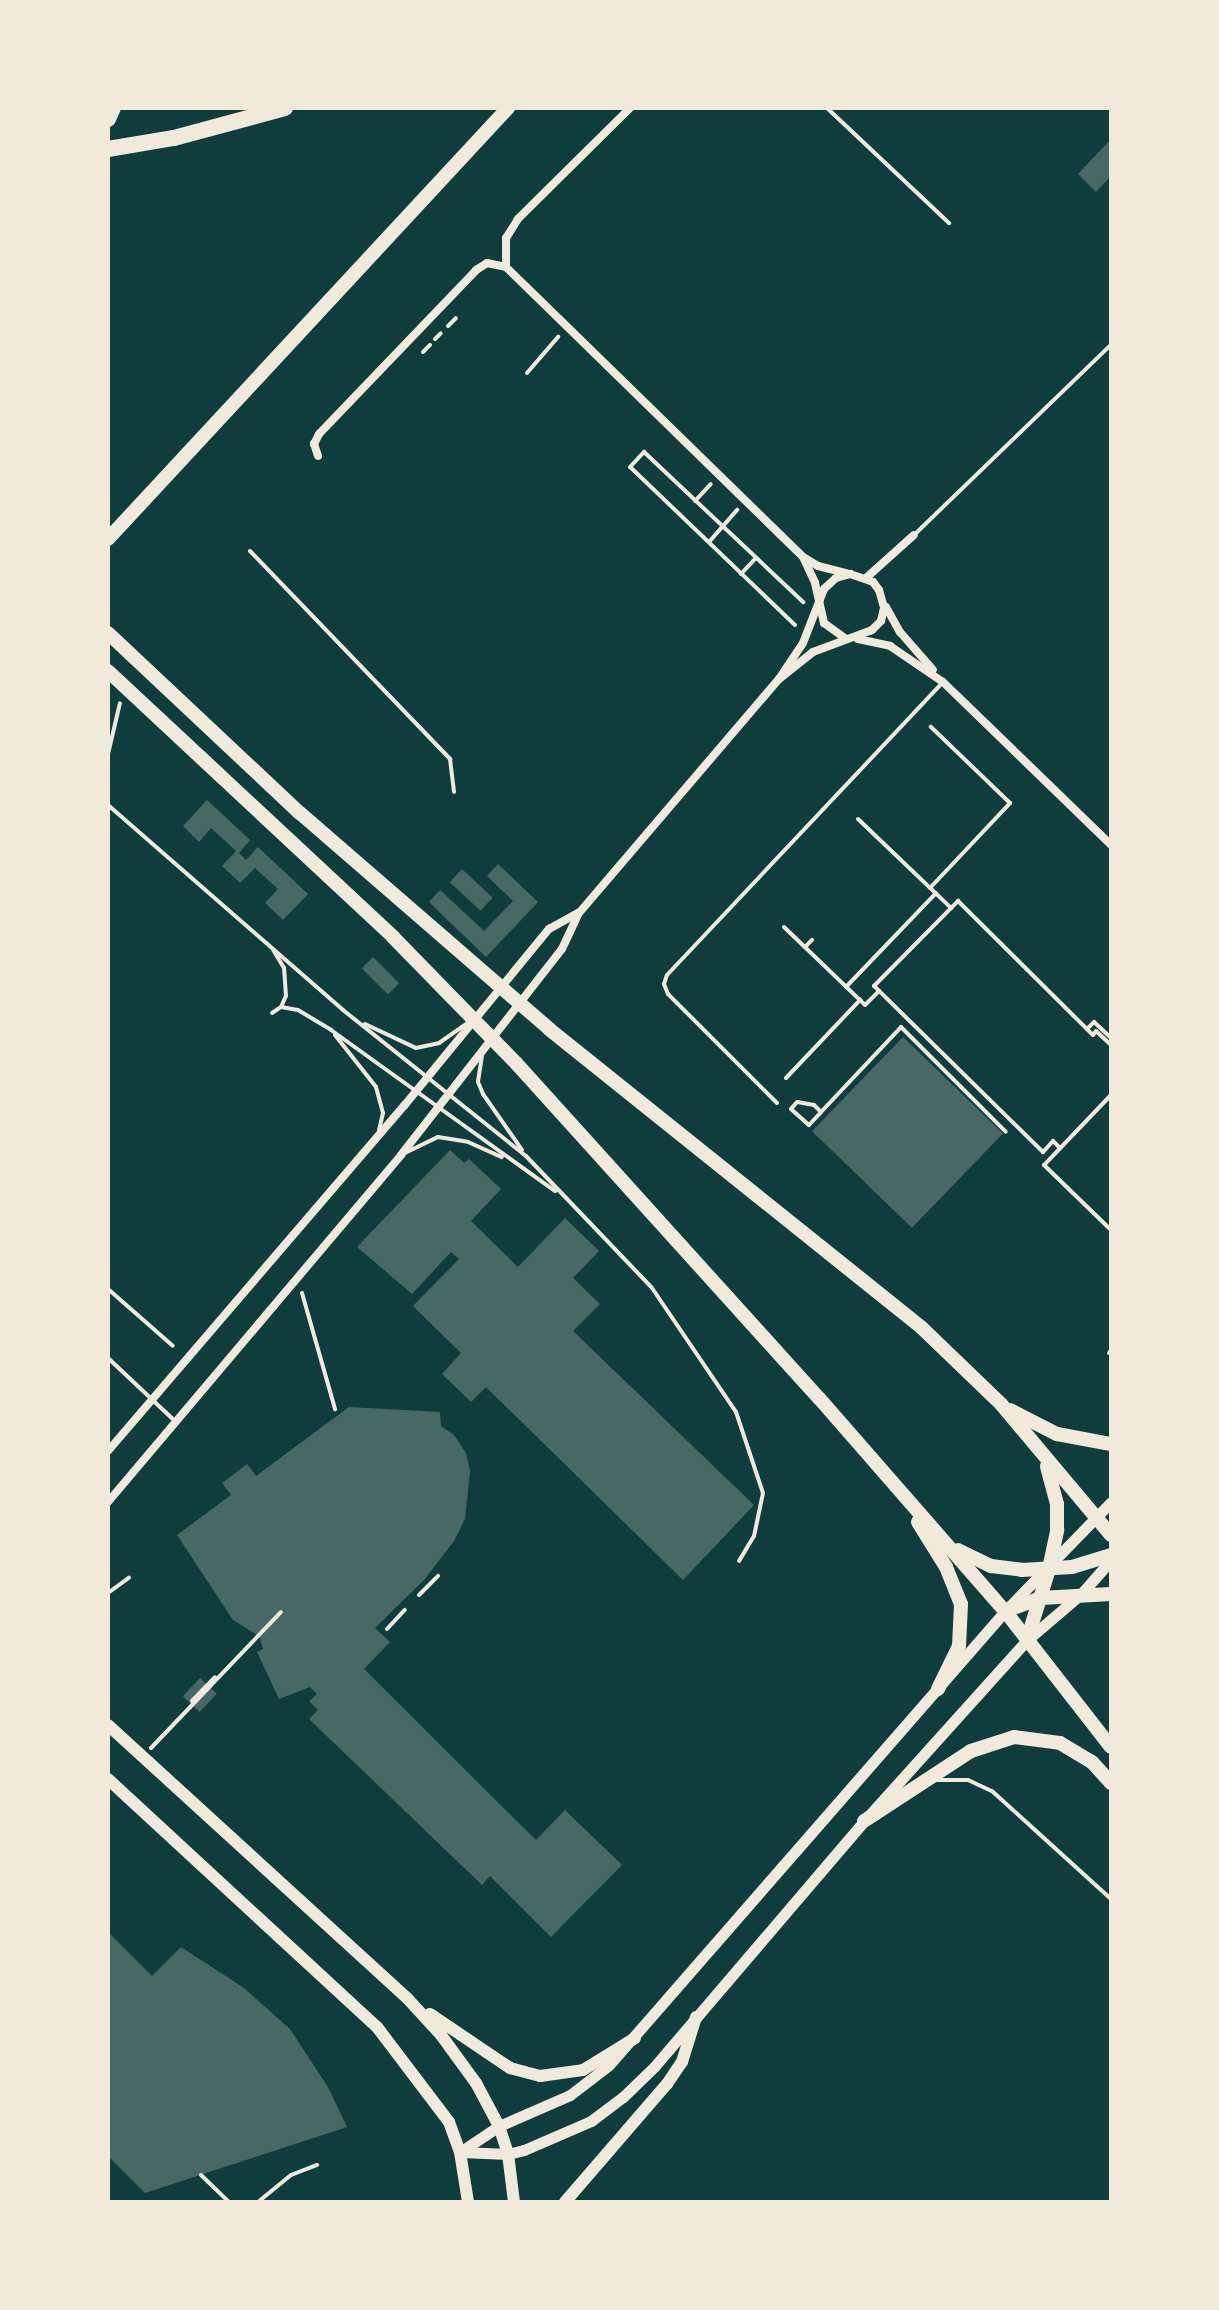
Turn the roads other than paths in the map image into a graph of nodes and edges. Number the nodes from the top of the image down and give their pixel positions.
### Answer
1 (113, 108) edge
2 (285, 108) edge
3 (508, 108) edge
4 (630, 108) edge
5 (108, 119) edge
6 (108, 149) edge
7 (506, 267) junction
8 (1111, 345) edge
9 (318, 456) dead end
10 (914, 535) joint
11 (108, 539) edge
12 (803, 557) junction
13 (850, 574) junction
14 (866, 578) junction
15 (883, 599) junction
16 (819, 605) junction
17 (108, 633) edge
18 (853, 639) junction
19 (108, 671) edge
20 (779, 679) junction
21 (943, 682) junction
22 (108, 805) edge
23 (1111, 845) edge
24 (579, 913) junction
25 (269, 945) junction
26 (281, 1007) junction
27 (343, 1010) junction
28 (272, 1013) dead end
29 (474, 1019) junction
30 (331, 1030) junction
31 (486, 1044) junction
32 (428, 1077) junction
33 (415, 1092) junction
34 (448, 1094) junction
35 (777, 1103) dead end
36 (438, 1108) junction
37 (378, 1136) junction
38 (401, 1155) junction
39 (526, 1156) junction
40 (518, 1166) junction
41 (560, 1194) junction
42 (108, 1358) edge
43 (154, 1401) junction
44 (1001, 1404) junction
45 (177, 1424) junction
46 (1111, 1444) edge
47 (108, 1451) edge
48 (1044, 1456) junction
49 (883, 1473) junction
50 (108, 1502) edge
51 (1111, 1502) edge
52 (1097, 1517) junction
53 (1111, 1535) edge
54 (944, 1541) junction
55 (1111, 1558) edge
56 (739, 1561) dead end
57 (1049, 1569) junction
58 (1082, 1593) junction
59 (1111, 1594) edge
60 (1041, 1598) junction
61 (1005, 1611) junction
62 (1027, 1640) junction
63 (938, 1689) junction
64 (108, 1725) edge
65 (1111, 1747) edge
66 (108, 1779) edge
67 (928, 1781) junction
68 (1111, 1783) edge
69 (864, 1821) junction
70 (1111, 1899) edge
71 (407, 1998) junction
72 (696, 2017) junction
73 (635, 2038) junction
74 (499, 2126) junction
75 (460, 2152) junction
76 (508, 2154) junction
77 (317, 2165) dead end
78 (258, 2202) edge
79 (468, 2202) edge
80 (514, 2202) edge
81 (565, 2202) edge

1 - 5 highway
2 - 6 highway
3 - 11 highway
4 - 7 street
7 - 9 street
7 - 12 street
8 - 10 lane
10 - 14 street
12 - 13 street
12 - 16 street
13 - 14 street
13 - 16 street
14 - 15 street
15 - 18 street
15 - 21 street
16 - 18 street
16 - 20 street
17 - 44 highway
18 - 20 street
18 - 21 street
19 - 49 highway
20 - 24 street
21 - 23 street
21 - 35 lane
22 - 25 lane
24 - 29 street
24 - 31 street
25 - 26 lane
25 - 27 lane
26 - 28 lane
26 - 30 lane
27 - 29 lane
27 - 32 lane
29 - 32 street
30 - 33 lane
30 - 37 lane
31 - 34 street
31 - 39 lane
32 - 33 street
32 - 34 lane
33 - 36 lane
33 - 37 street
34 - 36 street
34 - 39 lane
36 - 38 street
36 - 40 lane
37 - 43 street
38 - 40 lane
38 - 45 street
39 - 41 lane
40 - 41 lane
41 - 56 lane
42 - 43 lane
43 - 45 lane
43 - 47 street
44 - 46 highway
44 - 48 highway
45 - 50 street
48 - 52 highway
48 - 57 highway
49 - 54 highway
49 - 63 highway
51 - 52 street
52 - 53 highway
52 - 57 street
54 - 57 highway
54 - 61 highway
55 - 57 highway
55 - 58 street
57 - 60 highway
57 - 61 street
58 - 59 highway
58 - 60 highway
58 - 62 street
60 - 61 highway
60 - 62 highway
61 - 62 highway
61 - 63 street
62 - 65 highway
62 - 69 street
63 - 73 street
64 - 71 main road
66 - 75 main road
67 - 68 highway
67 - 69 highway
67 - 70 lane
69 - 72 street
71 - 73 main road
71 - 74 main road
72 - 76 street
72 - 81 main road
73 - 74 street
74 - 75 street
74 - 76 main road
75 - 76 street
75 - 79 main road
76 - 80 main road
77 - 78 lane

